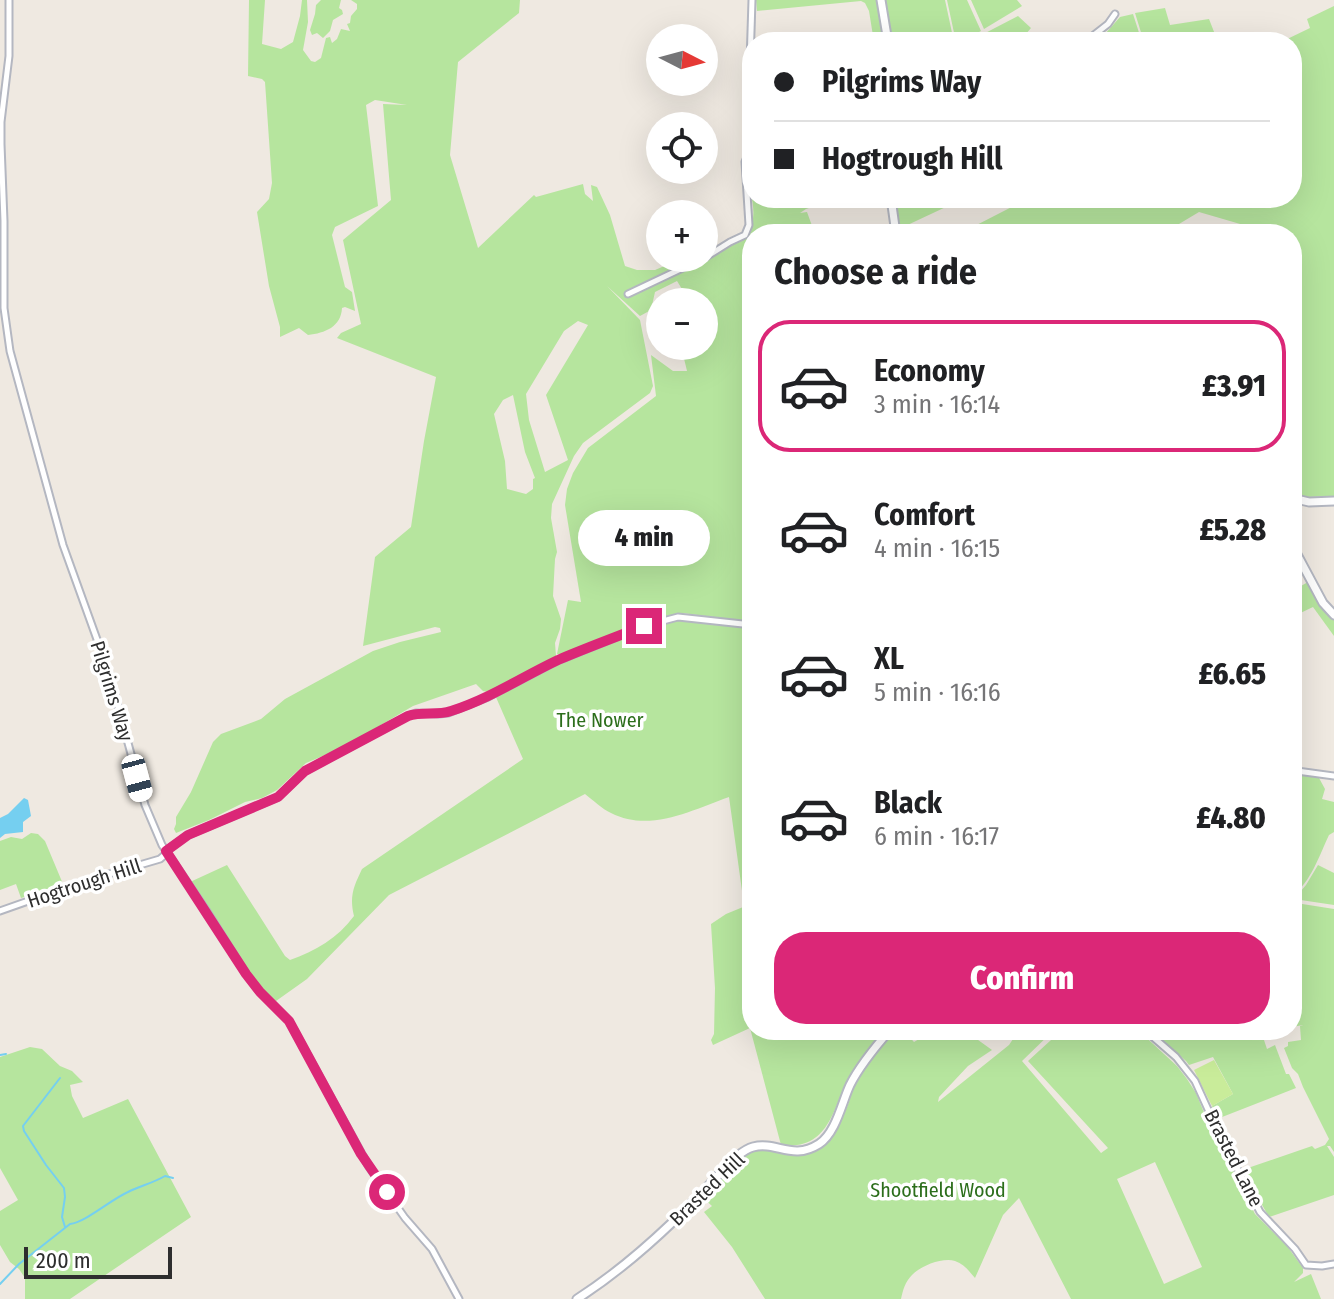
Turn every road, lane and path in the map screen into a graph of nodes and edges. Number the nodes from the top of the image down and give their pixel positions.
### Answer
1 (9, 0) edge
2 (752, 0) edge
3 (881, 0) edge
4 (1115, 14) dead end
5 (751, 32) edge
6 (886, 32) edge
7 (1098, 32) edge
8 (742, 237) edge
9 (628, 294) dead end
10 (1302, 500) edge
11 (1334, 501) edge
12 (1302, 564) edge
13 (1334, 615) edge
14 (742, 623) edge
15 (1302, 772) edge
16 (1334, 776) edge
17 (167, 852) junction
18 (0, 911) edge
19 (882, 1040) edge
20 (1156, 1040) edge
21 (1334, 1264) edge
22 (459, 1299) edge
23 (577, 1299) edge

1 - 17 street, Pilgrims Way
2 - 5 street
3 - 6 street
4 - 7 street
8 - 9 street
10 - 11 street
12 - 13 street
14 - 17 street, Hogtrough Hill
15 - 16 street
17 - 18 street, Hogtrough Hill
17 - 22 street, Pilgrims Way
19 - 23 street, Brasted Hill
20 - 21 street, Brasted Lane

